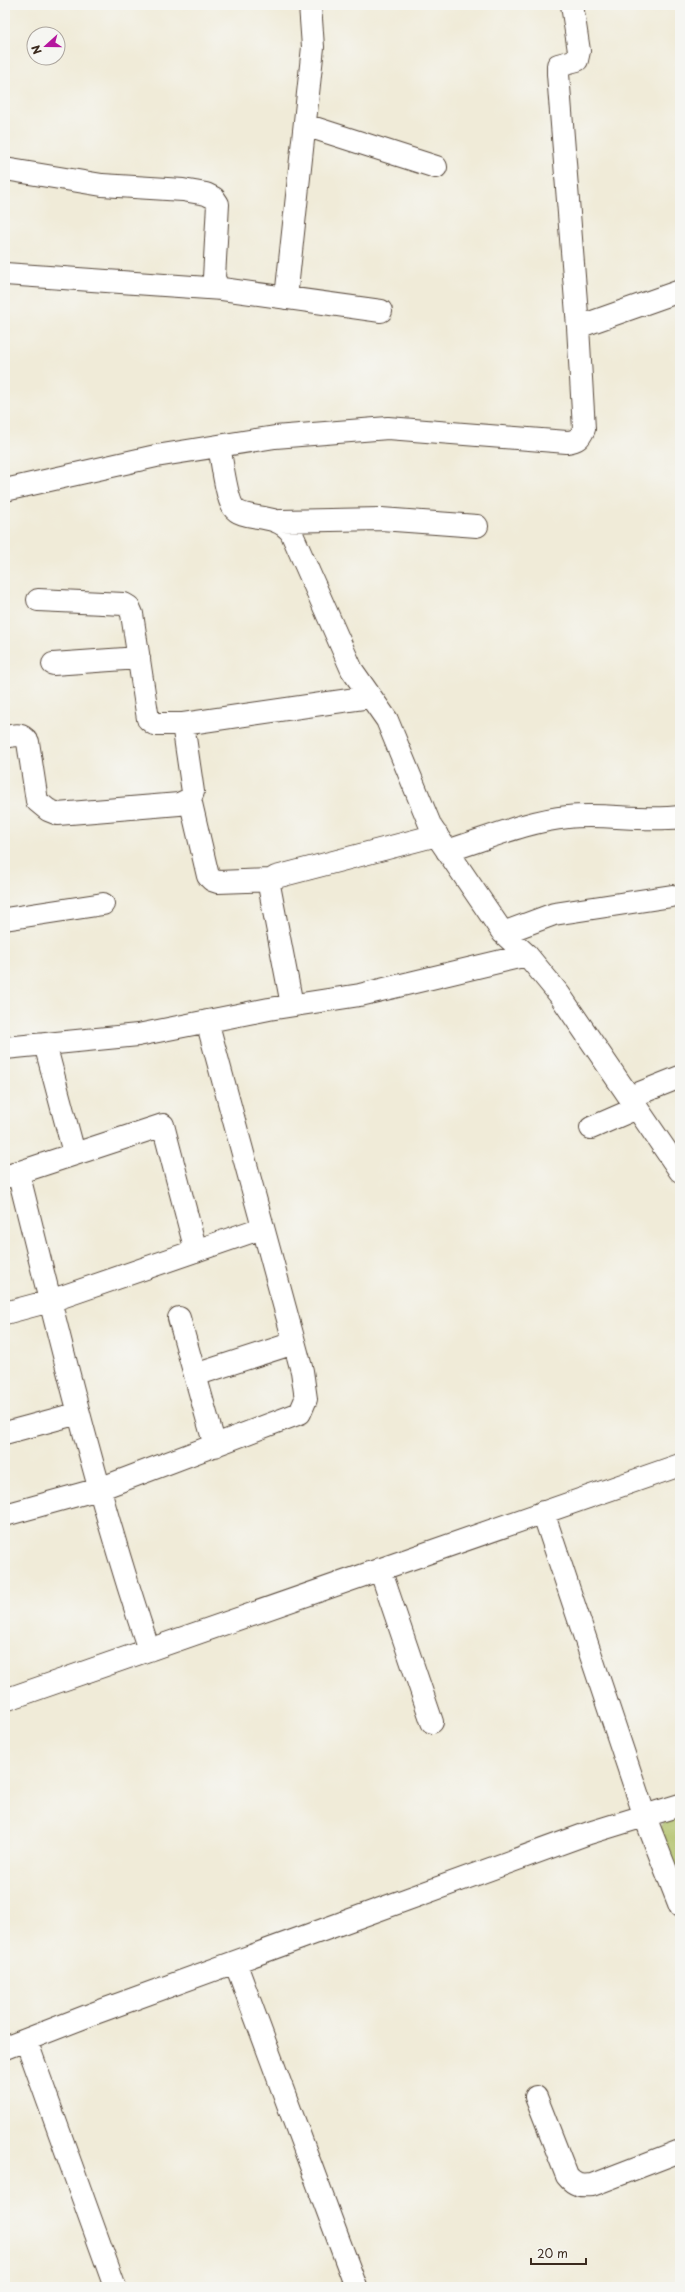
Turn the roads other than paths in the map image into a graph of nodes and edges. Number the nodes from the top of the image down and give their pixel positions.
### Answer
1 (310, 5) edge
2 (572, 5) edge
3 (304, 125) junction
4 (436, 167) dead end
5 (5, 169) edge
6 (5, 274) edge
7 (222, 289) junction
8 (680, 291) edge
9 (286, 298) junction
10 (381, 311) dead end
11 (578, 327) junction
12 (219, 446) junction
13 (5, 490) edge
14 (280, 521) junction
15 (477, 526) dead end
16 (38, 600) dead end
17 (139, 658) junction
18 (53, 664) dead end
19 (370, 697) junction
20 (183, 724) junction
21 (5, 737) edge
22 (190, 799) junction
23 (680, 817) edge
24 (442, 843) junction
25 (271, 880) junction
26 (672, 896) dead end
27 (103, 904) dead end
28 (5, 919) edge
29 (504, 933) junction
30 (526, 955) junction
31 (292, 1005) junction
32 (207, 1021) junction
33 (45, 1044) junction
34 (5, 1048) edge
35 (680, 1077) edge
36 (634, 1102) junction
37 (591, 1128) dead end
38 (74, 1153) junction
39 (680, 1171) edge
40 (12, 1174) edge
41 (262, 1228) junction
42 (196, 1251) junction
43 (50, 1301) junction
44 (5, 1313) edge
45 (179, 1318) dead end
46 (294, 1343) junction
47 (195, 1375) junction
48 (79, 1413) junction
49 (5, 1433) edge
50 (215, 1446) junction
51 (680, 1465) edge
52 (100, 1488) junction
53 (543, 1512) junction
54 (5, 1515) edge
55 (380, 1569) junction
56 (149, 1650) junction
57 (5, 1700) edge
58 (432, 1722) dead end
59 (680, 1805) edge
60 (645, 1816) junction
61 (680, 1906) edge
62 (235, 1962) junction
63 (26, 2040) junction
64 (5, 2048) edge
65 (536, 2097) dead end
66 (680, 2151) edge
67 (115, 2287) edge
68 (356, 2287) edge

1 - 3 street
2 - 11 street
3 - 4 street
3 - 9 street
5 - 7 street
6 - 7 street
7 - 9 street
8 - 11 street
9 - 10 street
11 - 12 street
12 - 13 street
12 - 14 street
14 - 15 street
14 - 19 street
16 - 17 street
17 - 18 street
17 - 20 street
19 - 20 street
19 - 24 street
20 - 22 street
21 - 22 street
22 - 25 street
23 - 24 street
24 - 25 street
24 - 29 street
25 - 31 street
26 - 29 street
27 - 28 street
29 - 30 street
30 - 31 street
30 - 36 street
31 - 32 street
32 - 33 street
32 - 41 street
33 - 34 street
33 - 38 street
35 - 36 street
36 - 37 street
36 - 39 street
38 - 40 street
38 - 42 street
40 - 43 street
41 - 42 street
41 - 46 street
42 - 43 street
43 - 44 street
43 - 48 street
45 - 47 street
46 - 47 street
46 - 50 street
47 - 50 street
48 - 49 street
48 - 52 street
50 - 52 street
51 - 53 street
52 - 54 street
52 - 56 street
53 - 55 street
53 - 60 street
55 - 56 street
55 - 58 street
56 - 57 street
59 - 60 street
60 - 61 street
60 - 62 street
62 - 63 street
62 - 68 street
63 - 64 street
63 - 67 street
65 - 66 street

